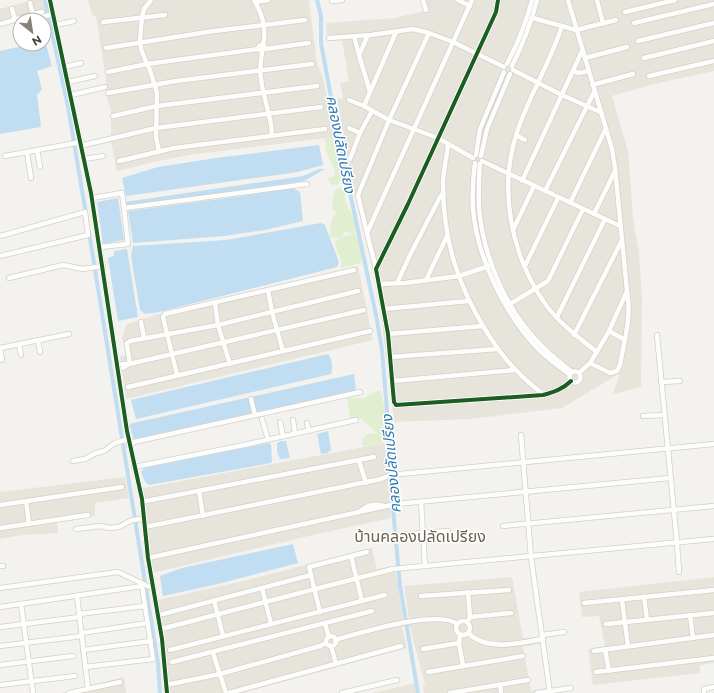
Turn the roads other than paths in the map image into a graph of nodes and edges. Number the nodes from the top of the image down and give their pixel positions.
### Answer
1 (50, 0) edge
2 (151, 0) edge
3 (268, 0) edge
4 (342, 0) edge
5 (423, 0) edge
6 (458, 0) edge
7 (472, 0) edge
8 (498, 0) edge
9 (532, 0) edge
10 (537, 0) edge
11 (568, 0) edge
12 (597, 0) edge
13 (675, 0) edge
14 (254, 1) edge
15 (668, 1) edge
16 (332, 2) dead end
17 (30, 3) dead end
18 (714, 4) edge
19 (470, 6) junction
20 (12, 9) dead end
21 (426, 10) dead end
22 (13, 12) edge
23 (32, 12) edge
24 (625, 12) dead end
25 (53, 14) joint
26 (165, 15) dead end
27 (142, 18) junction
28 (533, 18) junction
29 (305, 20) dead end
30 (616, 20) dead end
31 (74, 21) dead end
32 (103, 22) dead end
33 (603, 22) junction
34 (12, 23) edge
35 (634, 23) dead end
36 (714, 23) edge
37 (0, 24) edge
38 (264, 24) junction
39 (56, 25) junction
40 (562, 26) junction
41 (576, 30) junction
42 (396, 32) junction
43 (429, 33) junction
44 (368, 35) junction
45 (354, 36) junction
46 (329, 38) dead end
47 (638, 40) dead end
48 (140, 41) junction
49 (714, 41) edge
50 (453, 42) junction
51 (309, 43) dead end
52 (627, 47) dead end
53 (106, 48) dead end
54 (262, 48) junction
55 (582, 51) junction
56 (477, 54) junction
57 (359, 55) junction
58 (584, 58) junction
59 (644, 58) dead end
60 (714, 61) edge
61 (81, 63) dead end
62 (147, 64) junction
63 (312, 64) dead end
64 (65, 67) junction
65 (508, 69) junction
66 (573, 70) junction
67 (588, 70) junction
68 (260, 71) junction
69 (108, 72) dead end
70 (633, 74) dead end
71 (95, 76) dead end
72 (649, 76) dead end
73 (68, 82) junction
74 (538, 83) junction
75 (592, 84) junction
76 (154, 85) junction
77 (316, 86) dead end
78 (105, 87) dead end
79 (370, 92) junction
80 (594, 92) junction
81 (108, 93) dead end
82 (264, 93) junction
83 (71, 95) junction
84 (562, 95) junction
85 (349, 100) dead end
86 (157, 106) junction
87 (364, 106) junction
88 (587, 106) junction
89 (321, 107) dead end
90 (372, 111) junction
91 (600, 112) junction
92 (269, 115) junction
93 (113, 116) dead end
94 (389, 120) junction
95 (156, 128) junction
96 (349, 128) dead end
97 (606, 128) junction
98 (325, 129) dead end
99 (413, 129) junction
100 (360, 133) junction
101 (516, 135) junction
102 (272, 136) junction
103 (438, 138) junction
104 (525, 140) dead end
105 (83, 144) junction
106 (448, 144) junction
107 (37, 150) junction
108 (26, 152) junction
109 (159, 152) junction
110 (5, 156) dead end
111 (103, 156) dead end
112 (84, 159) junction
113 (350, 159) dead end
114 (478, 159) junction
115 (119, 161) dead end
116 (40, 167) dead end
117 (615, 171) junction
118 (509, 174) junction
119 (31, 178) dead end
120 (522, 181) junction
121 (307, 184) dead end
122 (534, 186) junction
123 (545, 191) junction
124 (443, 193) junction
125 (92, 198) junction
126 (558, 198) junction
127 (570, 203) junction
128 (124, 208) junction
129 (583, 209) junction
130 (594, 214) junction
131 (605, 219) junction
132 (620, 226) junction
133 (513, 230) junction
134 (367, 233) junction
135 (0, 236) edge
136 (447, 236) junction
137 (622, 240) junction
138 (100, 247) junction
139 (0, 256) edge
140 (102, 266) junction
141 (489, 266) junction
142 (525, 266) junction
143 (376, 269) junction
144 (354, 270) dead end
145 (459, 276) junction
146 (9, 278) dead end
147 (426, 280) junction
148 (397, 283) junction
149 (379, 284) junction
150 (536, 289) junction
151 (268, 290) junction
152 (358, 291) dead end
153 (627, 292) junction
154 (468, 301) junction
155 (214, 303) junction
156 (510, 304) junction
157 (384, 309) junction
158 (364, 310) dead end
159 (272, 312) junction
160 (557, 317) junction
161 (141, 322) dead end
162 (218, 325) junction
163 (483, 326) junction
164 (370, 330) dead end
165 (277, 331) junction
166 (609, 331) junction
167 (69, 334) dead end
168 (167, 334) junction
169 (388, 334) junction
170 (574, 335) junction
171 (657, 335) dead end
172 (144, 338) junction
173 (38, 340) junction
174 (625, 340) junction
175 (19, 344) junction
176 (223, 344) junction
177 (0, 348) edge
178 (498, 349) junction
179 (283, 351) junction
180 (40, 352) dead end
181 (597, 352) junction
182 (21, 355) dead end
183 (172, 355) junction
184 (390, 357) junction
185 (2, 360) dead end
186 (590, 363) junction
187 (129, 364) junction
188 (230, 364) junction
189 (120, 366) junction
190 (515, 370) junction
191 (579, 373) junction
192 (177, 375) junction
193 (571, 376) junction
194 (392, 381) junction
195 (680, 381) dead end
196 (661, 382) junction
197 (128, 387) dead end
198 (360, 392) dead end
199 (544, 394) junction
200 (251, 399) dead end
201 (664, 415) junction
202 (255, 416) junction
203 (643, 416) dead end
204 (262, 419) dead end
205 (293, 420) dead end
206 (356, 420) dead end
207 (280, 422) dead end
208 (307, 423) dead end
209 (308, 431) junction
210 (295, 434) junction
211 (521, 435) dead end
212 (283, 436) junction
213 (268, 440) junction
214 (125, 441) junction
215 (714, 444) edge
216 (667, 448) junction
217 (374, 457) dead end
218 (73, 461) dead end
219 (359, 461) junction
220 (524, 462) junction
221 (134, 467) junction
222 (670, 478) junction
223 (366, 483) junction
224 (122, 487) dead end
225 (199, 491) junction
226 (527, 492) junction
227 (26, 501) junction
228 (146, 501) dead end
229 (421, 502) junction
230 (0, 505) edge
231 (714, 506) edge
232 (674, 510) junction
233 (88, 515) dead end
234 (203, 516) junction
235 (139, 519) junction
236 (29, 524) junction
237 (530, 524) junction
238 (150, 526) dead end
239 (503, 526) dead end
240 (0, 528) edge
241 (76, 529) dead end
242 (448, 531) dead end
243 (423, 533) junction
244 (389, 536) dead end
245 (713, 539) edge
246 (677, 543) junction
247 (367, 552) dead end
248 (351, 556) junction
249 (532, 557) junction
250 (148, 558) junction
251 (425, 566) junction
252 (679, 572) dead end
253 (311, 575) junction
254 (356, 578) junction
255 (0, 588) edge
256 (262, 588) junction
257 (154, 589) junction
258 (314, 589) junction
259 (508, 590) dead end
260 (714, 590) edge
261 (468, 592) junction
262 (385, 595) dead end
263 (77, 596) junction
264 (421, 596) dead end
265 (644, 597) junction
266 (214, 600) junction
267 (622, 600) junction
268 (362, 601) junction
269 (266, 602) junction
270 (584, 603) dead end
271 (21, 604) junction
272 (145, 606) junction
273 (0, 607) edge
274 (372, 611) dead end
275 (320, 612) junction
276 (511, 613) dead end
277 (714, 613) edge
278 (163, 614) dead end
279 (218, 614) junction
280 (690, 615) junction
281 (79, 616) junction
282 (470, 617) junction
283 (648, 620) junction
284 (467, 622) junction
285 (625, 622) junction
286 (24, 624) junction
287 (148, 624) junction
288 (271, 624) junction
289 (325, 624) junction
290 (457, 624) junction
291 (606, 624) dead end
292 (0, 628) edge
293 (160, 629) junction
294 (564, 632) dead end
295 (468, 633) junction
296 (82, 634) junction
297 (460, 635) junction
298 (714, 635) edge
299 (223, 636) junction
300 (329, 636) junction
301 (542, 637) junction
302 (693, 638) junction
303 (151, 640) junction
304 (335, 640) junction
305 (26, 643) junction
306 (326, 643) junction
307 (459, 643) junction
308 (0, 646) edge
309 (332, 646) junction
310 (401, 646) dead end
311 (628, 646) junction
312 (423, 649) dead end
313 (605, 649) junction
314 (83, 650) junction
315 (170, 650) dead end
316 (594, 650) dead end
317 (212, 653) junction
318 (73, 656) dead end
319 (523, 656) dead end
320 (714, 658) edge
321 (29, 662) junction
322 (172, 662) dead end
323 (336, 664) junction
324 (0, 665) edge
325 (463, 666) junction
326 (85, 667) junction
327 (609, 671) junction
328 (428, 672) dead end
329 (596, 672) dead end
330 (220, 674) junction
331 (75, 676) dead end
332 (397, 680) dead end
333 (528, 680) dead end
334 (32, 682) junction
335 (120, 682) dead end
336 (500, 684) junction
337 (0, 685) edge
338 (166, 685) junction
339 (714, 687) edge
340 (88, 688) junction
341 (571, 688) dead end
342 (550, 692) edge
343 (33, 693) edge
344 (70, 693) edge
345 (167, 693) edge
346 (228, 693) edge
347 (342, 693) edge
348 (450, 693) edge
349 (501, 693) edge
350 (537, 693) edge
351 (704, 693) edge

1 - 25 street
2 - 27 street
3 - 14 street
4 - 16 street
5 - 21 street
6 - 19 street
7 - 19 street
8 - 56 street
9 - 65 street
10 - 28 street
11 - 41 street
12 - 33 street
13 - 15 street
14 - 38 street
15 - 24 street
17 - 23 street
18 - 35 street
19 - 50 street
20 - 22 street
25 - 39 street
26 - 27 street
27 - 32 street
27 - 48 street
28 - 40 street
28 - 65 street
29 - 38 street
30 - 33 street
31 - 39 street
33 - 41 street
34 - 37 street
36 - 47 street
38 - 48 street
38 - 54 street
39 - 64 street
40 - 41 street
40 - 74 street
41 - 55 street
42 - 43 street
42 - 44 street
42 - 79 street
43 - 50 street
43 - 94 street
44 - 45 street
44 - 57 street
45 - 46 street
45 - 57 street
48 - 53 street
48 - 62 street
49 - 59 street
50 - 56 street
50 - 99 street
51 - 54 street
52 - 58 street
54 - 62 street
54 - 68 street
55 - 58 street
55 - 66 street
56 - 65 street
56 - 103 street
57 - 79 street
58 - 67 street
60 - 72 street
61 - 64 street
62 - 69 street
62 - 76 street
63 - 68 street
64 - 73 street
65 - 74 street
65 - 114 street
66 - 67 street
66 - 84 street
67 - 75 street
68 - 76 street
68 - 82 street
70 - 75 street
71 - 73 street
73 - 83 street
74 - 84 street
74 - 101 street
75 - 80 street
76 - 81 street
76 - 86 street
77 - 82 street
78 - 83 street
79 - 87 street
80 - 88 street
80 - 91 street
82 - 86 street
82 - 92 street
83 - 105 street
84 - 88 street
84 - 120 street
85 - 87 street
86 - 93 street
86 - 95 street
87 - 90 street
88 - 91 street
88 - 123 street
89 - 92 street
90 - 94 street
90 - 100 street
91 - 97 street
92 - 95 street
92 - 102 street
94 - 99 street
94 - 134 street
95 - 105 street
95 - 109 street
96 - 100 street
97 - 117 street
97 - 127 street
98 - 102 street
99 - 103 street
99 - 134 street
100 - 113 street
101 - 104 street
101 - 118 street
102 - 109 street
103 - 106 street
103 - 143 street
105 - 107 street
105 - 112 street
106 - 114 street
106 - 124 street
107 - 108 street
107 - 116 street
108 - 110 street
108 - 119 street
109 - 115 street
111 - 112 street
112 - 125 street
114 - 118 street
114 - 141 street
117 - 130 street
117 - 132 street
118 - 120 street
118 - 133 street
120 - 122 street
121 - 128 street
122 - 123 street
122 - 133 street
123 - 126 street
124 - 136 street
124 - 148 street
125 - 128 street
125 - 138 street
126 - 127 street
126 - 142 street
127 - 129 street
128 - 138 street
129 - 130 street
129 - 150 street
130 - 131 street
131 - 132 street
131 - 160 street
132 - 137 street
133 - 142 street
134 - 143 street
135 - 139 street
136 - 145 street
136 - 147 street
137 - 153 street
137 - 170 street
138 - 140 street
140 - 146 street
140 - 189 street
141 - 145 street
141 - 156 street
141 - 193 street
142 - 150 street
143 - 149 street
144 - 151 street
145 - 147 street
145 - 154 street
147 - 148 street
148 - 149 street
149 - 157 street
150 - 156 street
150 - 160 street
151 - 155 street
151 - 159 street
152 - 159 street
153 - 166 street
153 - 174 street
154 - 157 street
154 - 163 street
155 - 162 street
155 - 168 street
156 - 193 street
157 - 169 street
158 - 165 street
159 - 162 street
159 - 165 street
160 - 170 street
161 - 172 street
162 - 168 street
162 - 176 street
163 - 169 street
163 - 178 street
164 - 179 street
165 - 176 street
165 - 179 street
166 - 174 street
166 - 181 street
167 - 173 street
168 - 172 street
168 - 183 street
169 - 184 street
170 - 181 street
171 - 196 street
172 - 187 street
173 - 175 street
173 - 180 street
174 - 186 street
175 - 177 street
175 - 182 street
176 - 183 street
176 - 188 street
177 - 185 street
178 - 184 street
178 - 190 street
179 - 188 street
181 - 186 street
183 - 187 street
183 - 192 street
184 - 194 street
186 - 191 street
187 - 189 street
188 - 192 street
189 - 214 street
190 - 194 street
190 - 199 street
191 - 193 street
191 - 193 street
192 - 197 street
193 - 199 street
194 - 199 street
195 - 196 street
196 - 201 street
198 - 202 street
200 - 202 street
201 - 203 street
201 - 216 street
202 - 214 street
204 - 213 street
205 - 210 street
206 - 209 street
207 - 212 street
208 - 209 street
209 - 210 street
210 - 212 street
211 - 220 street
212 - 213 street
213 - 221 street
214 - 218 street
214 - 221 street
215 - 216 street
216 - 220 street
216 - 222 street
217 - 219 street
219 - 223 street
219 - 225 street
220 - 223 street
220 - 226 street
221 - 235 street
222 - 226 street
222 - 232 street
223 - 234 street
224 - 227 street
225 - 228 street
225 - 234 street
226 - 229 street
226 - 237 street
227 - 230 street
227 - 236 street
229 - 243 street
229 - 250 street
231 - 232 street
232 - 237 street
232 - 246 street
233 - 236 street
234 - 238 street
235 - 241 street
235 - 250 street
236 - 240 street
237 - 239 street
237 - 249 street
242 - 243 street
243 - 244 street
243 - 251 street
245 - 246 street
246 - 249 street
246 - 252 street
247 - 248 street
248 - 253 street
248 - 254 street
249 - 251 street
249 - 301 street
250 - 257 street
251 - 254 street
253 - 256 street
253 - 258 street
254 - 258 street
254 - 268 street
255 - 257 street
256 - 266 street
256 - 269 street
257 - 293 street
258 - 269 street
258 - 275 street
259 - 261 street
260 - 265 street
261 - 264 street
261 - 282 street
262 - 268 street
263 - 271 street
263 - 272 street
263 - 281 street
265 - 267 street
265 - 283 street
266 - 278 street
266 - 279 street
267 - 270 street
267 - 285 street
268 - 275 street
269 - 279 street
269 - 288 street
271 - 273 street
271 - 286 street
272 - 281 street
272 - 287 street
274 - 289 street
275 - 288 street
276 - 282 street
277 - 280 street
279 - 293 street
279 - 299 street
280 - 283 street
280 - 302 street
281 - 286 street
281 - 296 street
282 - 284 street
283 - 285 street
284 - 290 street
284 - 295 street
285 - 291 street
285 - 311 street
286 - 292 street
286 - 305 street
287 - 296 street
287 - 303 street
288 - 299 street
289 - 300 street
289 - 317 street
290 - 297 street
290 - 304 street
293 - 338 street
294 - 301 street
295 - 297 street
295 - 301 street
296 - 305 street
296 - 314 street
297 - 307 street
298 - 302 street
299 - 315 street
300 - 304 street
300 - 306 street
301 - 342 street
302 - 311 street
303 - 314 street
303 - 326 street
304 - 309 street
305 - 308 street
305 - 321 street
306 - 309 street
306 - 330 street
307 - 312 street
307 - 325 street
309 - 323 street
310 - 323 street
311 - 313 street
313 - 316 street
313 - 327 street
314 - 326 street
317 - 322 street
317 - 330 street
318 - 321 street
319 - 325 street
320 - 327 street
321 - 324 street
321 - 334 street
323 - 346 street
325 - 328 street
326 - 340 street
327 - 329 street
330 - 338 street
330 - 346 street
331 - 334 street
332 - 347 street
333 - 336 street
334 - 337 street
334 - 343 street
335 - 340 street
336 - 348 street
336 - 349 street
338 - 345 street
339 - 351 street
340 - 344 street
341 - 342 street
342 - 350 street

